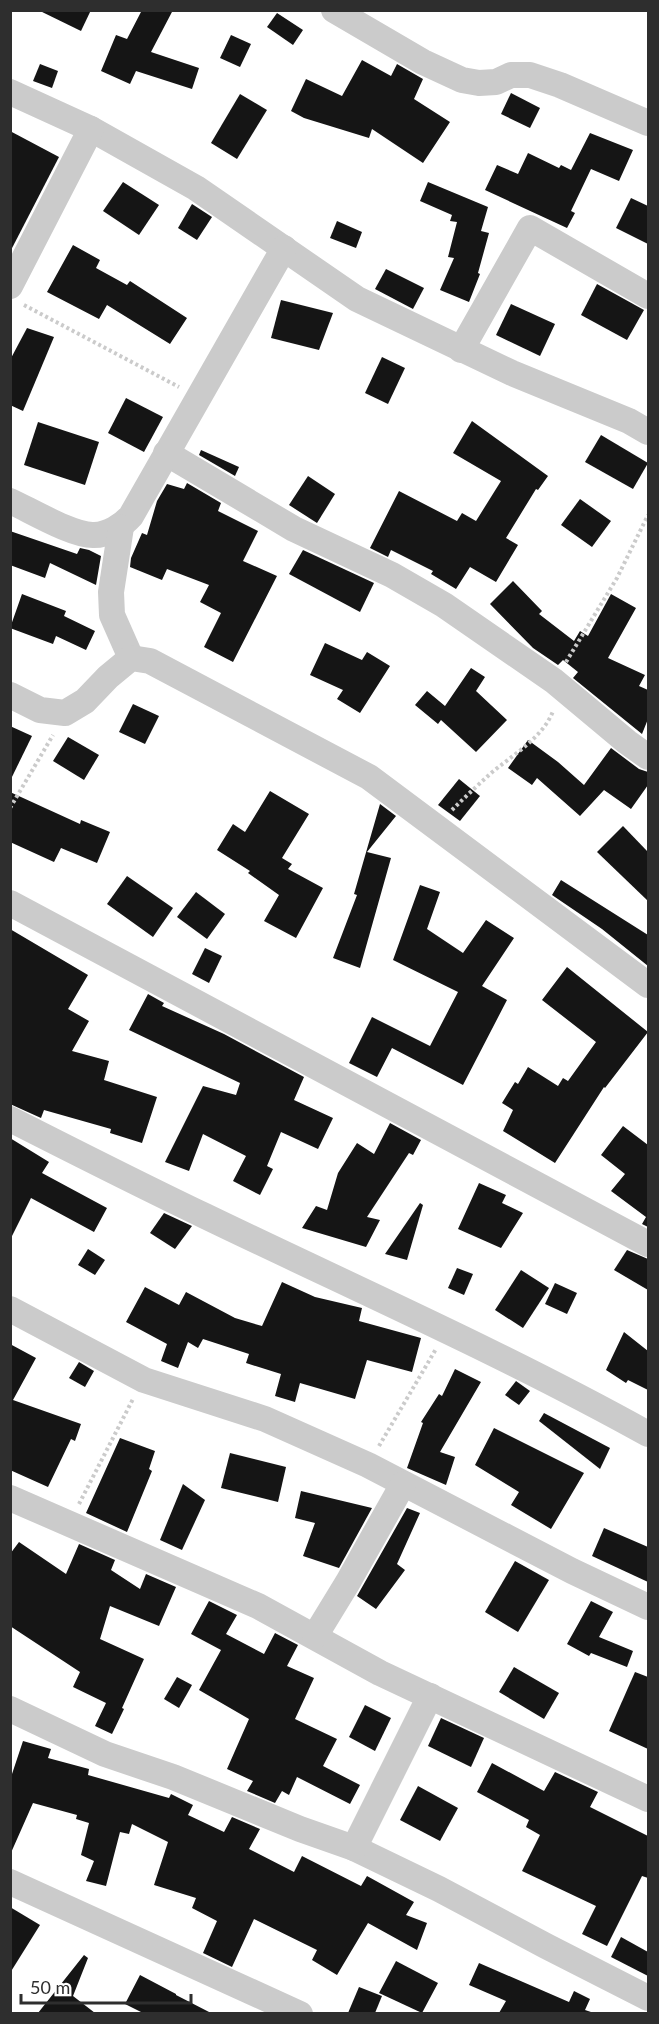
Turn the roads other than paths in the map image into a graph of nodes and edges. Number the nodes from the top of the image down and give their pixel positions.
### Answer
1 (334, 10) edge
2 (10, 93) edge
3 (648, 123) edge
4 (91, 129) junction
5 (284, 248) junction
6 (16, 295) edge
7 (648, 296) edge
8 (461, 350) junction
9 (648, 432) edge
10 (166, 453) junction
11 (10, 501) edge
12 (121, 527) junction
13 (131, 658) junction
14 (10, 695) edge
15 (648, 757) edge
16 (10, 903) edge
17 (648, 985) edge
18 (10, 1119) edge
19 (648, 1244) edge
20 (10, 1310) edge
21 (648, 1434) edge
22 (403, 1484) junction
23 (10, 1498) edge
24 (648, 1607) edge
25 (315, 1636) junction
26 (430, 1696) junction
27 (10, 1709) edge
28 (648, 1799) edge
29 (354, 1848) junction
30 (10, 1882) edge
31 (648, 1998) edge
32 (300, 2013) edge

1 - 3 street
2 - 4 street
4 - 5 street
4 - 6 street
5 - 8 street
5 - 10 street
7 - 8 street
8 - 9 street
10 - 12 street
10 - 15 street
11 - 12 street
12 - 13 street
13 - 14 street
13 - 17 street
16 - 19 street
18 - 21 street
20 - 22 street
22 - 24 street
22 - 25 street
23 - 25 street
25 - 26 street
26 - 28 street
26 - 29 street
27 - 29 street
29 - 31 street
30 - 32 street

